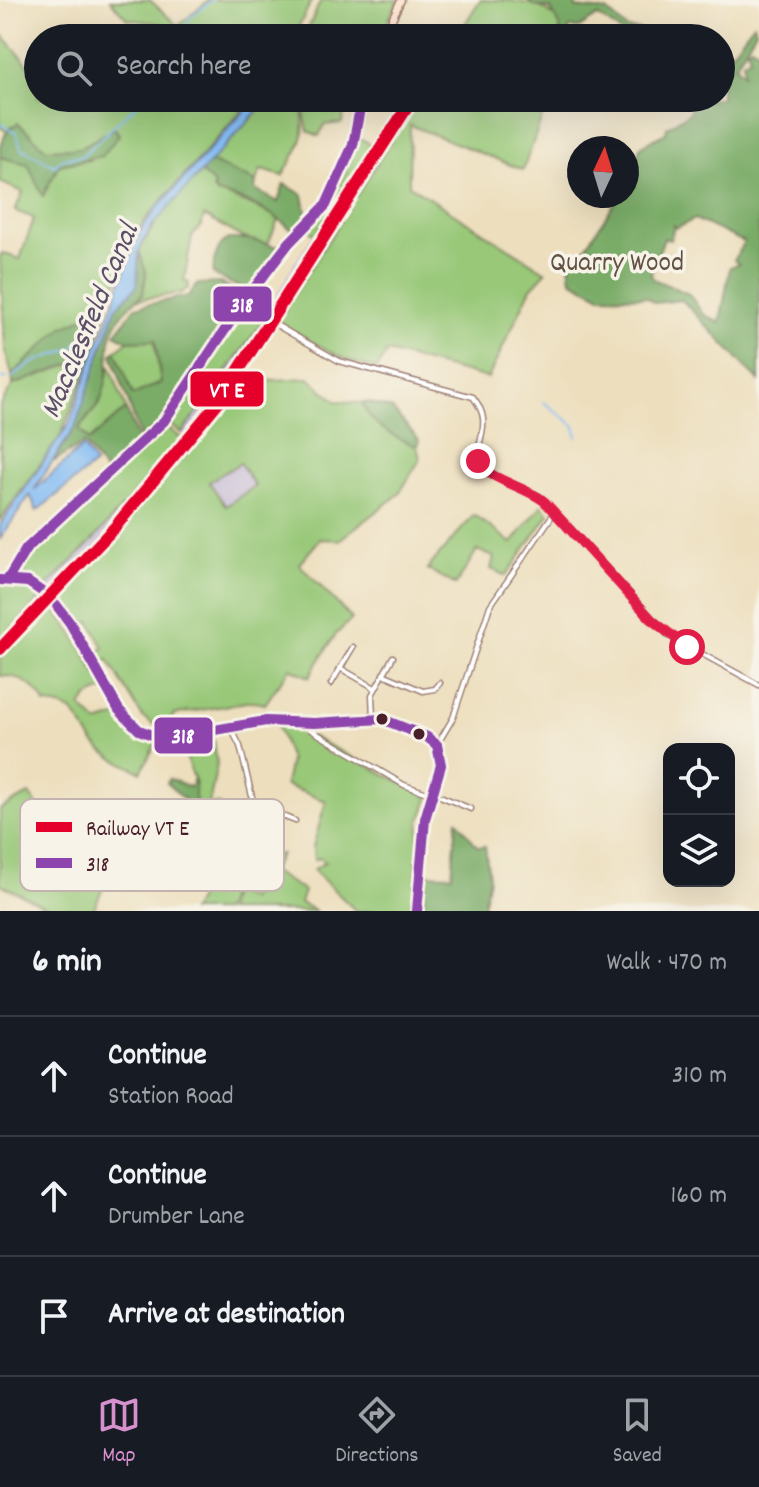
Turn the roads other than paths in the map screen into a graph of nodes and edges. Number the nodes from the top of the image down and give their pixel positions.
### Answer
1 (401, 0) edge
2 (390, 24) edge
3 (359, 112) edge
4 (245, 300) junction
5 (554, 513) junction
6 (4, 580) edge
7 (353, 647) dead end
8 (393, 657) dead end
9 (340, 668) junction
10 (383, 674) junction
11 (440, 683) dead end
12 (331, 684) dead end
13 (759, 685) edge
14 (375, 688) junction
15 (373, 719) junction
16 (299, 723) junction
17 (231, 728) junction
18 (437, 745) junction
19 (433, 794) junction
20 (253, 799) edge
21 (471, 809) dead end
22 (284, 817) edge
23 (295, 821) dead end
24 (417, 911) edge

1 - 2 street
3 - 4 street
4 - 5 street
4 - 6 street
5 - 13 street
5 - 18 street
6 - 17 street
7 - 9 street
8 - 10 street
9 - 12 street
9 - 14 street
10 - 11 street
10 - 14 street
14 - 15 street
15 - 16 street
15 - 18 street
16 - 17 street
16 - 19 street
17 - 20 street
18 - 19 street
19 - 21 street
19 - 24 street
22 - 23 street

